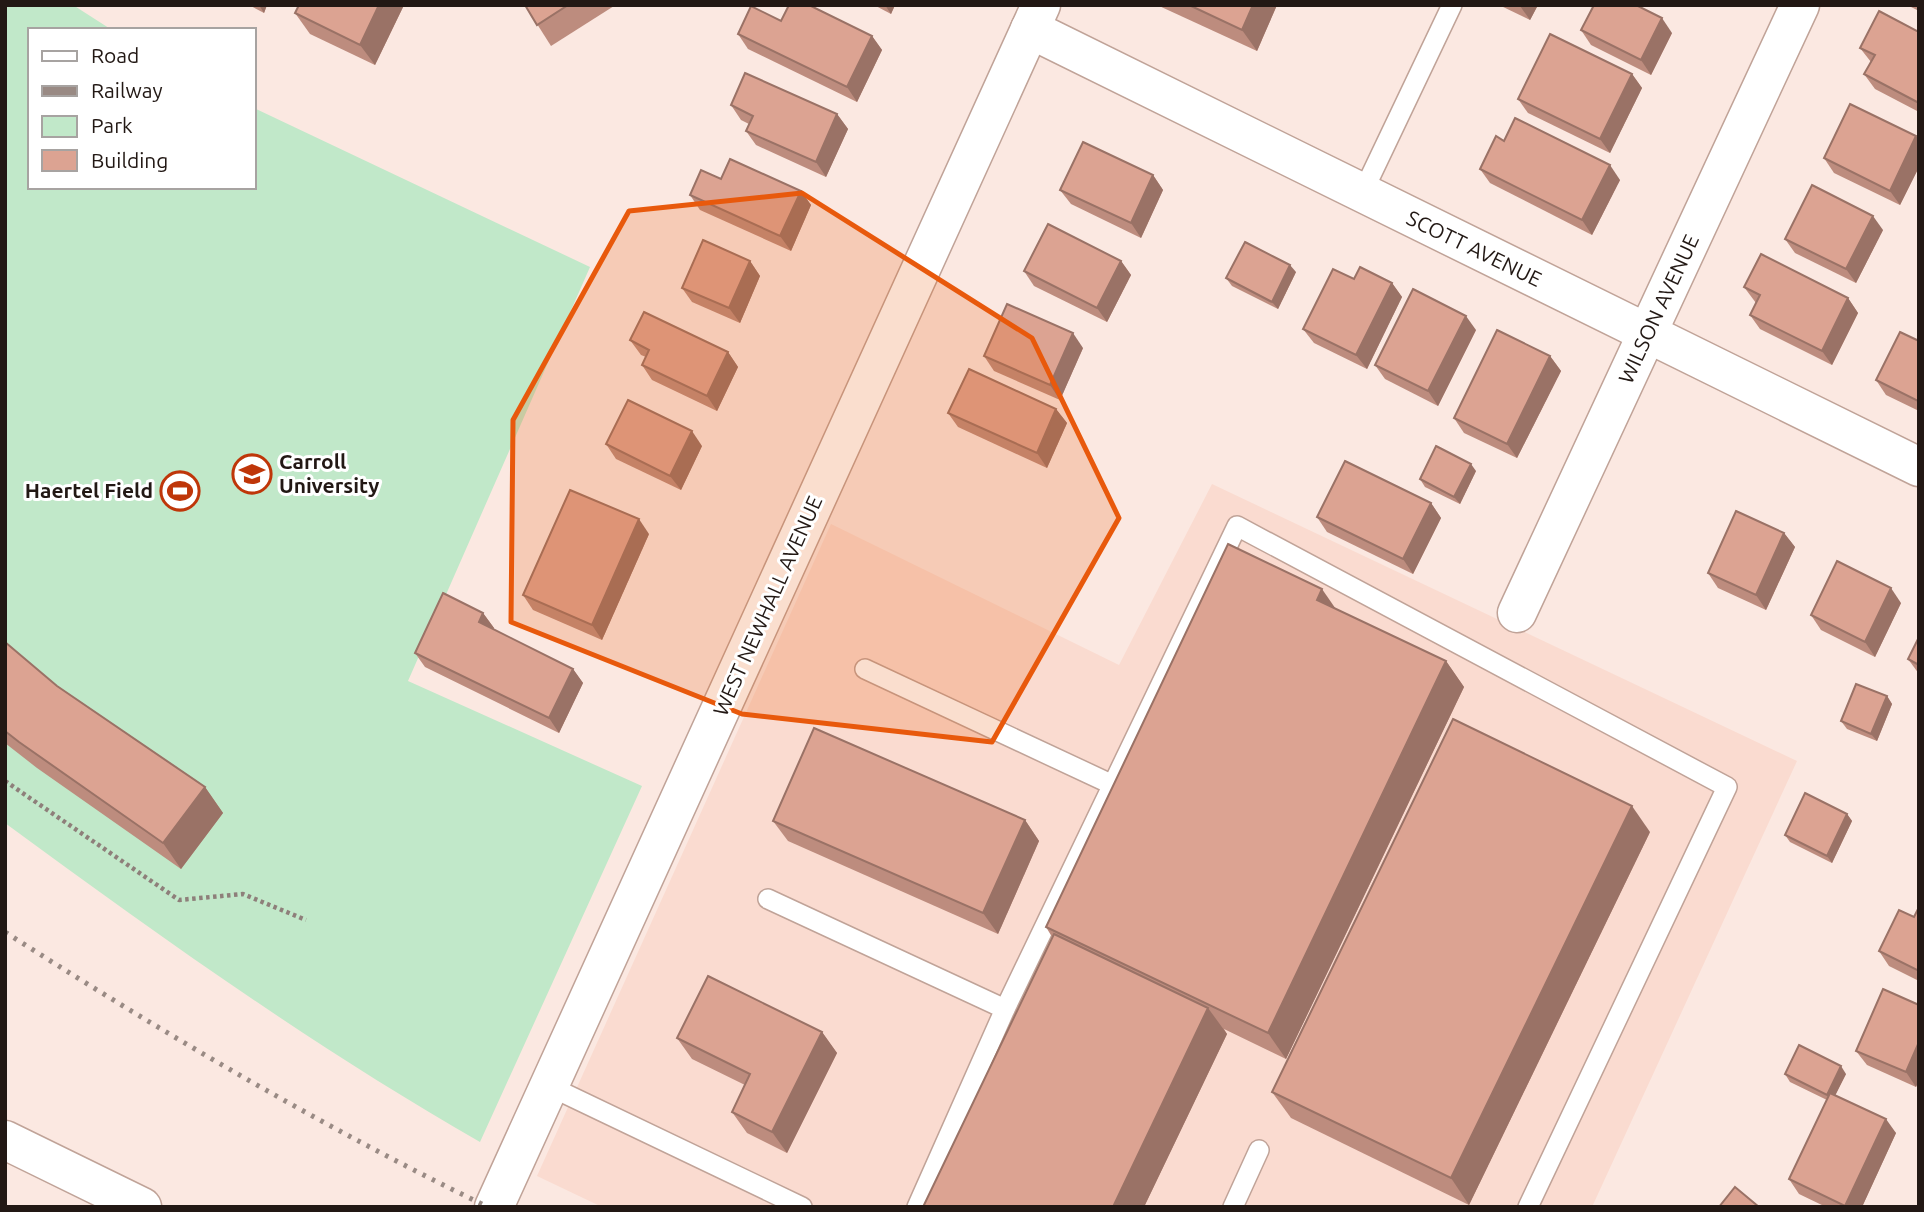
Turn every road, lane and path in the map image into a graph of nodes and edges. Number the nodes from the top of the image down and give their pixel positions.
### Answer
1 (1452, 5) edge
2 (1800, 5) edge
3 (1036, 17) edge
4 (1362, 194) junction
5 (1646, 334) junction
6 (1919, 467) edge
7 (1517, 613) dead end
8 (865, 669) dead end
9 (5, 781) edge
10 (1112, 785) junction
11 (768, 900) dead end
12 (306, 920) dead end
13 (1005, 1009) junction
14 (549, 1086) junction
15 (5, 1140) edge
16 (1259, 1150) dead end
17 (142, 1207) edge
18 (494, 1207) edge
19 (802, 1207) edge
20 (917, 1207) edge
21 (1233, 1207) edge
22 (1528, 1207) edge

1 - 4 lane
2 - 5 street, WILSON AVENUE
3 - 4 street, SCOTT AVENUE
3 - 14 street, WEST NEWHALL AVENUE
4 - 5 street, SCOTT AVENUE
5 - 6 street, SCOTT AVENUE
5 - 7 street, WILSON AVENUE
8 - 10 lane
9 - 12 path
10 - 13 lane
10 - 22 lane
11 - 13 lane
13 - 20 lane
14 - 18 street, WEST NEWHALL AVENUE
14 - 19 lane
15 - 17 street
16 - 21 lane

